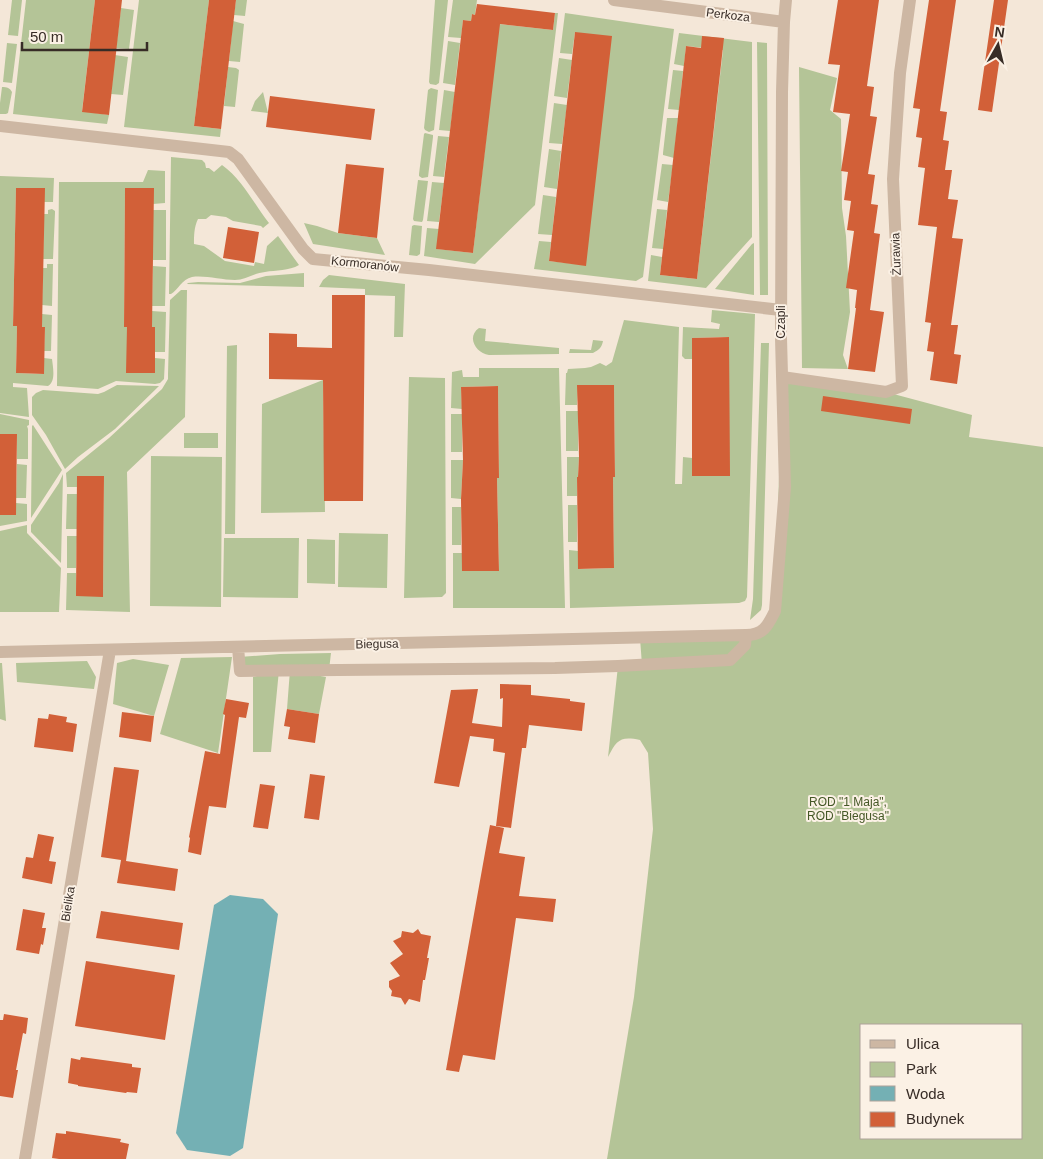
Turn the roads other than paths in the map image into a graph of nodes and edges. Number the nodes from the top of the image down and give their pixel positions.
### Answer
1 (614, 0) edge
2 (786, 0) edge
3 (910, 0) edge
4 (784, 22) junction
5 (0, 126) edge
6 (782, 310) junction
7 (782, 377) junction
8 (750, 635) junction
9 (238, 647) junction
10 (110, 650) junction
11 (0, 652) edge
12 (25, 1159) edge

1 - 4 street, Perkoza
2 - 4 street, Czapli
3 - 7 street, Żurawia
4 - 6 street, Czapli
5 - 6 street, Kormoranów
6 - 7 street, Czapli
7 - 8 street, Czapli
8 - 9 street, Biegusa
8 - 9 street, Czapli
9 - 10 street, Biegusa
10 - 11 street, Biegusa
10 - 12 street, Bielika

